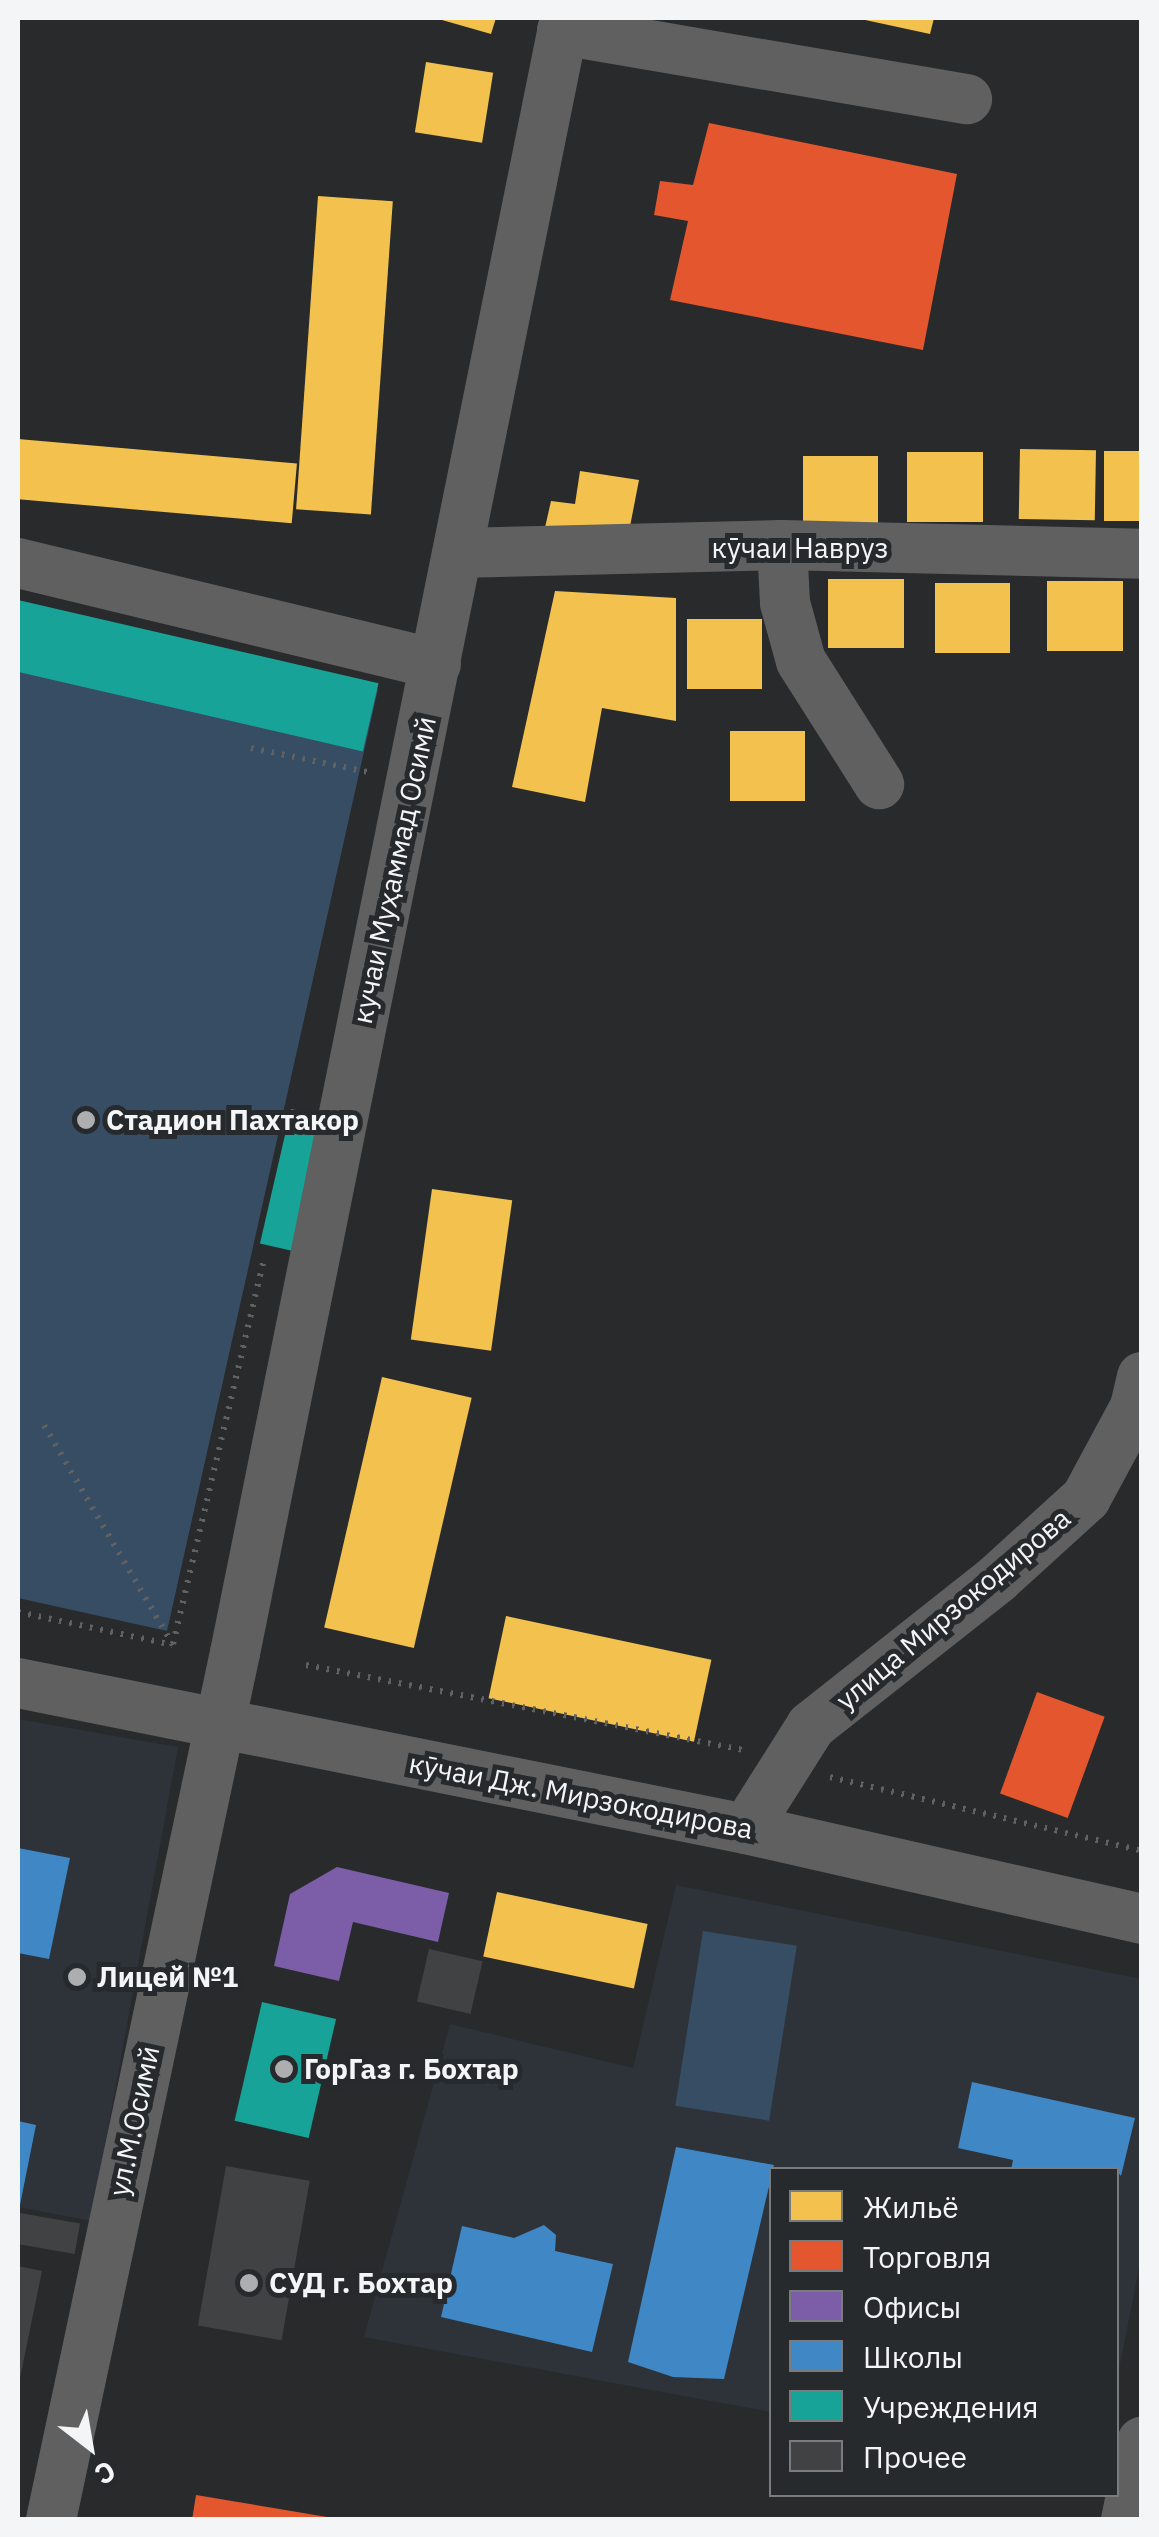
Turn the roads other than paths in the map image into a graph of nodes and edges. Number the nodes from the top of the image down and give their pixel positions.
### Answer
1 (563, 24) edge
2 (967, 99) dead end
3 (782, 545) junction
4 (458, 553) junction
5 (1142, 554) edge
6 (18, 563) edge
7 (436, 664) junction
8 (878, 784) dead end
9 (1142, 1377) edge
10 (18, 1684) edge
11 (218, 1722) junction
12 (746, 1829) junction
13 (1142, 1919) edge
14 (1142, 2442) edge
15 (51, 2520) edge
16 (1126, 2520) edge

1 - 2 street
1 - 4 street, кучаи Муҳаммад Осимй
3 - 4 street, кӯчаи Навруз
3 - 5 street, кӯчаи Навруз
3 - 8 street
4 - 7 street, кучаи Муҳаммад Осимй
6 - 7 street
7 - 11 street, кучаи Муҳаммад Осимй
9 - 12 street, улица Мирзокодирова
10 - 11 street, кӯчаи Дж. Мирзокодирова
11 - 12 street, кӯчаи Дж. Мирзокодирова
11 - 15 street, ул.М.Осимй
12 - 13 street, кӯчаи Дж. Мирзокодирова
14 - 16 street

